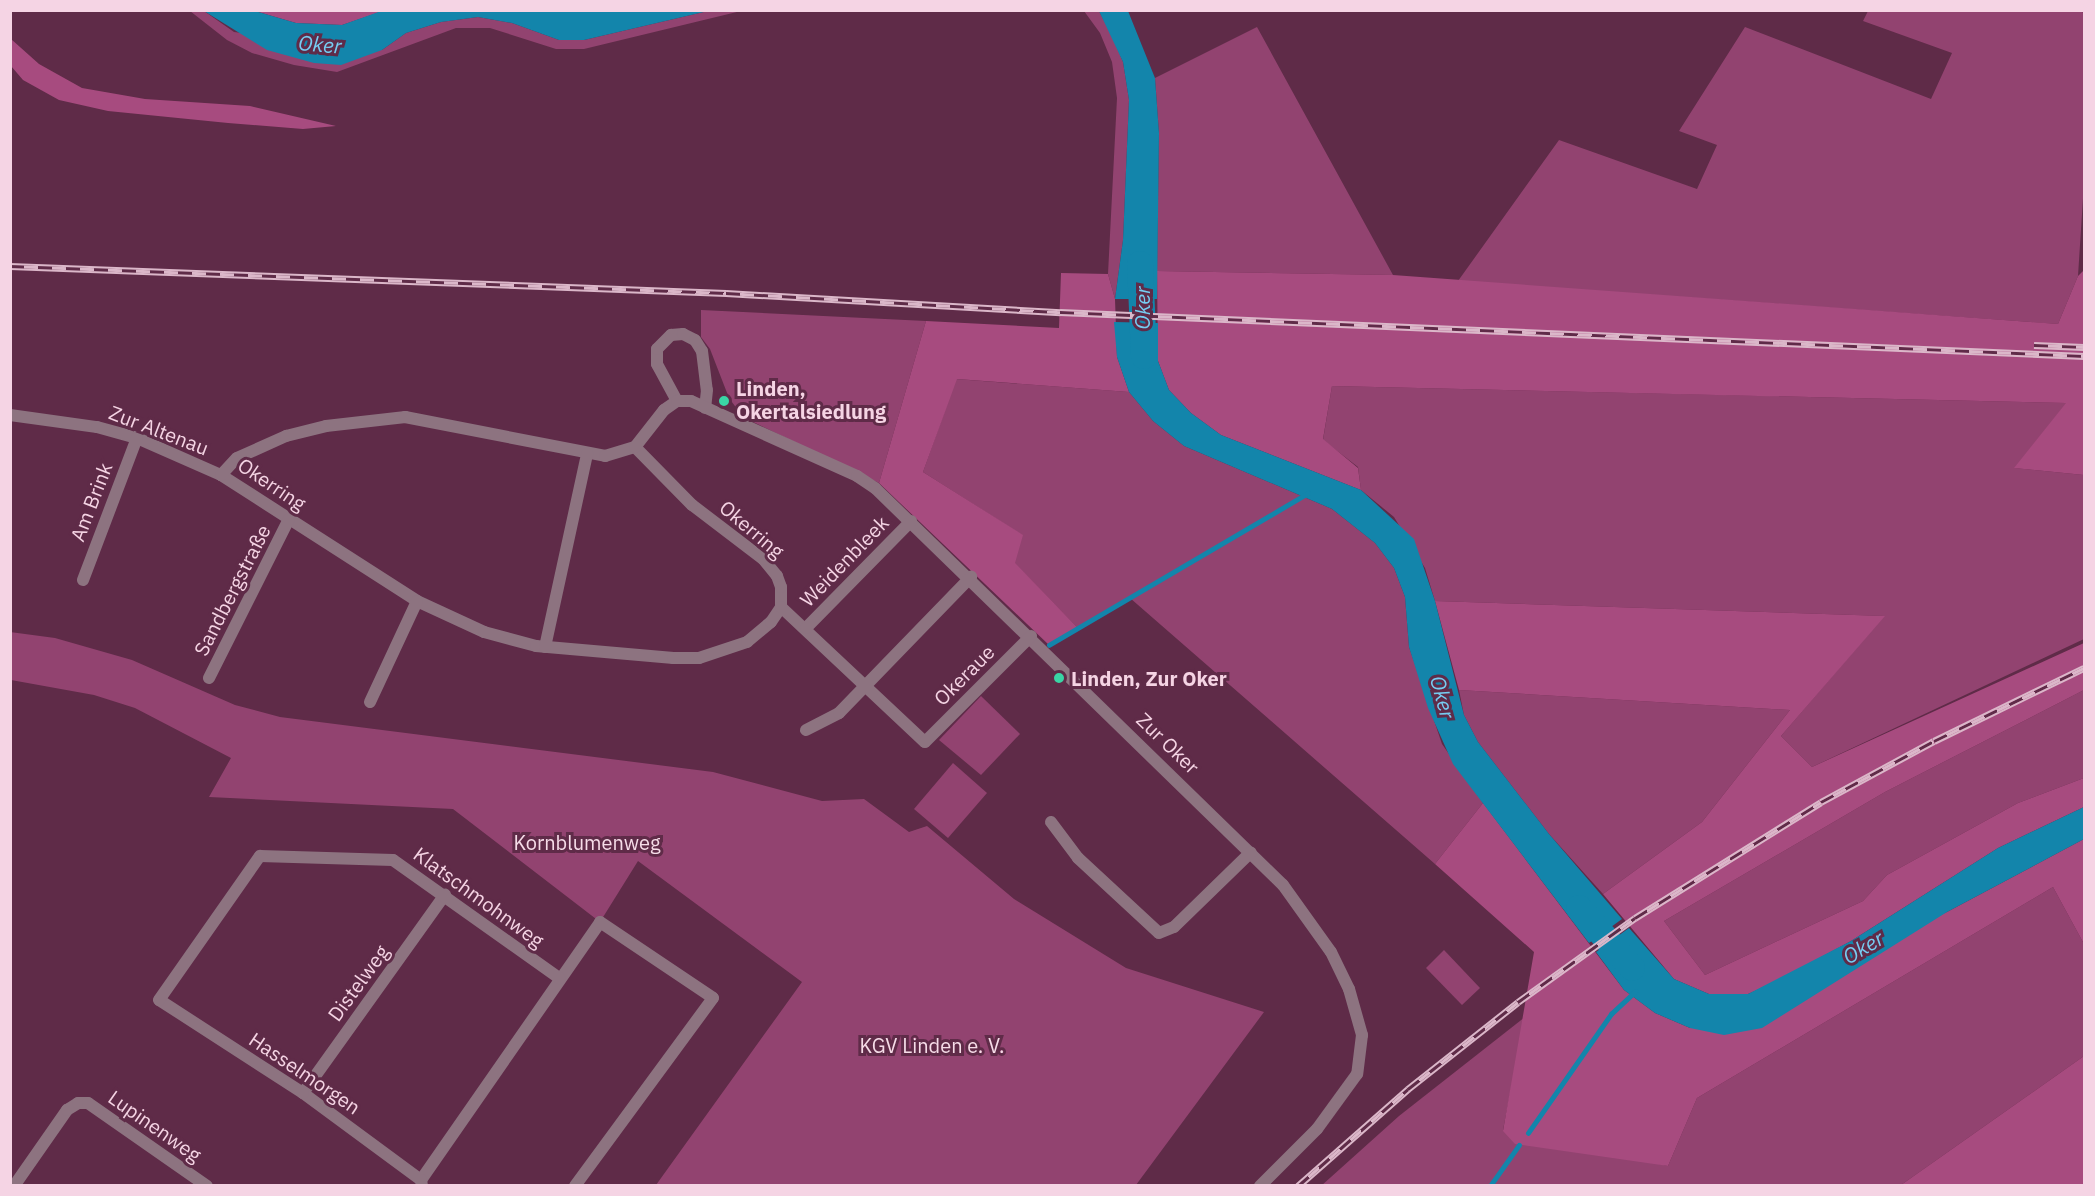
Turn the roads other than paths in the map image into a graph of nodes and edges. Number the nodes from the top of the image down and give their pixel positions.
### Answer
1 (677, 401) junction
2 (705, 408) junction
3 (10, 415) edge
4 (137, 438) junction
5 (635, 447) junction
6 (587, 454) junction
7 (221, 475) junction
8 (289, 519) junction
9 (911, 521) junction
10 (971, 577) junction
11 (83, 580) dead end
12 (417, 601) junction
13 (781, 607) junction
14 (806, 628) junction
15 (1031, 636) junction
16 (545, 647) junction
17 (209, 678) dead end
18 (866, 686) junction
19 (370, 702) dead end
20 (806, 730) dead end
21 (1051, 822) dead end
22 (1251, 852) junction
23 (445, 895) junction
24 (559, 978) junction
25 (159, 1000) joint
26 (303, 1093) junction
27 (422, 1183) edge
28 (14, 1185) edge
29 (207, 1185) edge
30 (575, 1185) edge
31 (1260, 1185) edge

1 - 2 street, Zur Oker
1 - 2 street
1 - 5 street
2 - 9 street, Zur Oker
3 - 4 street, Zur Altenau
4 - 7 street, Zur Altenau
4 - 11 street, Am Brink
5 - 6 street, Okerring
5 - 13 street, Okerring
6 - 7 street, Okerring
6 - 16 street
7 - 8 street, Okerring
8 - 12 street, Okerring
8 - 17 street, Sandbergstraße
9 - 10 street, Zur Oker
9 - 14 street, Weidenbleek
10 - 15 street, Zur Oker
10 - 18 street
12 - 16 street, Okerring
12 - 19 street
13 - 14 street
13 - 16 street, Okerring
14 - 18 street
15 - 18 street, Okeraue
15 - 22 street, Zur Oker
18 - 20 street
21 - 22 street
22 - 31 street, Zur Oker
23 - 24 street, Klatschmohnweg
23 - 25 street, Klatschmohnweg
23 - 26 street, Distelweg
24 - 27 street
24 - 30 street
25 - 26 street, Hasselmorgen
26 - 27 street, Hasselmorgen
28 - 29 street, Lupinenweg

